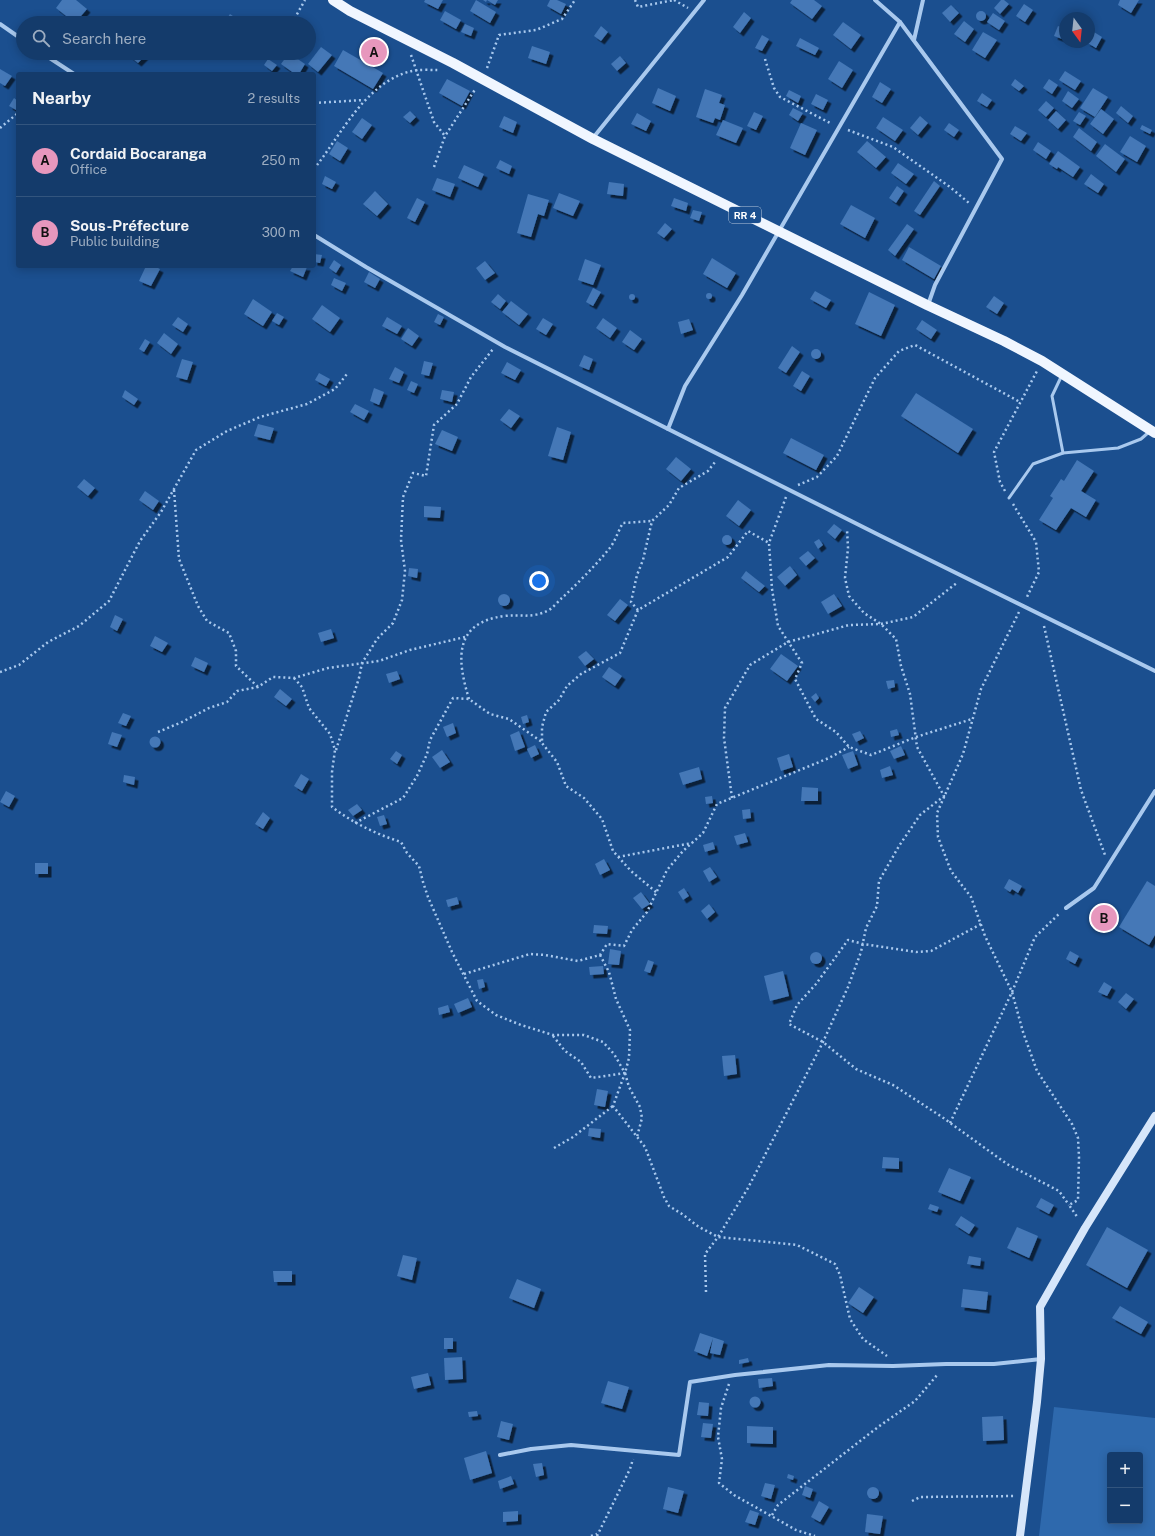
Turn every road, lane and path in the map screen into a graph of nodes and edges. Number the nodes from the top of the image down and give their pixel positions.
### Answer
1 (305, 0) edge
2 (333, 0) edge
3 (575, 0) edge
4 (635, 0) edge
5 (674, 0) edge
6 (704, 0) edge
7 (875, 0) edge
8 (923, 0) edge
9 (695, 11) junction
10 (296, 16) edge
11 (900, 22) junction
12 (0, 24) edge
13 (16, 35) edge
14 (411, 40) junction
15 (914, 40) junction
16 (765, 59) dead end
17 (53, 60) edge
18 (439, 70) dead end
19 (415, 71) junction
20 (71, 72) edge
21 (482, 80) junction
22 (365, 100) junction
23 (316, 103) edge
24 (16, 115) edge
25 (839, 127) junction
26 (0, 128) edge
27 (446, 136) junction
28 (592, 139) junction
29 (316, 166) edge
30 (434, 167) dead end
31 (976, 208) junction
32 (778, 232) junction
33 (316, 236) edge
34 (928, 305) junction
35 (498, 343) junction
36 (1042, 361) junction
37 (347, 374) dead end
38 (1062, 375) junction
39 (1020, 402) junction
40 (668, 429) junction
41 (1153, 432) edge
42 (1063, 453) junction
43 (721, 456) junction
44 (174, 489) junction
45 (788, 490) junction
46 (1010, 498) junction
47 (847, 519) junction
48 (652, 521) junction
49 (769, 543) junction
50 (964, 577) junction
51 (1023, 606) junction
52 (638, 610) junction
53 (1041, 615) junction
54 (881, 624) junction
55 (465, 637) junction
56 (788, 642) junction
57 (362, 663) junction
58 (1155, 671) edge
59 (0, 672) edge
60 (294, 678) junction
61 (258, 687) junction
62 (469, 699) junction
63 (972, 719) junction
64 (158, 732) dead end
65 (916, 737) junction
66 (542, 743) junction
67 (850, 747) junction
68 (336, 750) junction
69 (1155, 791) edge
70 (944, 796) junction
71 (732, 798) junction
72 (355, 822) junction
73 (692, 843) junction
74 (618, 857) junction
75 (1109, 865) junction
76 (656, 892) junction
77 (1066, 908) joint
78 (981, 924) junction
79 (863, 944) junction
80 (600, 955) junction
81 (464, 974) junction
82 (1012, 992) junction
83 (553, 1035) junction
84 (823, 1042) junction
85 (625, 1073) junction
86 (613, 1106) junction
87 (1155, 1116) edge
88 (950, 1123) junction
89 (637, 1138) junction
90 (554, 1148) dead end
91 (1069, 1205) junction
92 (1085, 1228) junction
93 (718, 1237) junction
94 (706, 1292) dead end
95 (1040, 1359) junction
96 (946, 1364) junction
97 (900, 1366) junction
98 (732, 1375) junction
99 (635, 1451) junction
100 (500, 1455) dead end
101 (1026, 1495) junction
102 (912, 1501) dead end
103 (772, 1515) junction
104 (597, 1535) edge
105 (591, 1536) edge
106 (815, 1536) edge
107 (1020, 1536) edge

1 - 10 path
2 - 14 main road, RR 4
3 - 21 path
4 - 5 path
5 - 9 path
6 - 9 street
7 - 11 street
8 - 15 street
9 - 28 street
11 - 15 street
11 - 25 street
12 - 13 street
14 - 19 path
14 - 21 main road, RR 4
15 - 31 street
16 - 25 path
17 - 20 street
18 - 19 path
19 - 22 path
19 - 27 path
21 - 27 path
21 - 28 main road, RR 4
22 - 23 path
22 - 29 path
24 - 26 path
25 - 31 path
25 - 32 street
27 - 30 path
28 - 32 main road, RR 4
31 - 34 street
32 - 34 main road, RR 4
32 - 40 street
33 - 35 street
34 - 36 main road, RR 4
35 - 40 street
35 - 57 path
36 - 38 main road, RR 4
36 - 39 path
37 - 44 path
38 - 41 main road, RR 4
38 - 42 lane
39 - 45 path
39 - 46 path
40 - 43 street
41 - 42 lane
42 - 46 lane
43 - 45 street
43 - 48 path
44 - 59 path
44 - 61 path
45 - 47 street
45 - 49 path
46 - 51 path
47 - 50 street
47 - 54 path
48 - 52 path
48 - 55 path
49 - 52 path
49 - 56 path
50 - 51 street
50 - 54 path
51 - 53 street
51 - 63 path
52 - 66 path
53 - 58 street
53 - 75 path
54 - 56 path
54 - 65 path
55 - 57 path
55 - 62 path
56 - 67 path
56 - 71 path
57 - 60 path
57 - 68 path
60 - 61 path
60 - 68 path
61 - 64 path
62 - 66 path
62 - 72 path
63 - 65 path
63 - 70 path
65 - 67 path
65 - 70 path
66 - 74 path
67 - 71 path
68 - 72 path
69 - 75 street
70 - 78 path
70 - 79 path
71 - 73 path
72 - 81 path
73 - 74 path
73 - 76 path
74 - 76 path
75 - 77 street
76 - 80 path
77 - 82 path
78 - 79 path
78 - 82 path
79 - 84 path
79 - 84 path
80 - 81 path
80 - 85 path
81 - 83 path
82 - 88 path
82 - 91 path
83 - 85 path
83 - 85 path
84 - 88 path
84 - 93 path
85 - 86 path
85 - 89 path
86 - 89 path
86 - 90 path
87 - 92 street
88 - 91 path
89 - 93 path
91 - 92 path
92 - 95 street
93 - 94 path
93 - 97 path
95 - 96 street
95 - 101 street
96 - 97 street
96 - 103 path
97 - 98 street
98 - 99 street
98 - 103 path
99 - 100 street
99 - 104 path
101 - 102 path
101 - 107 street
103 - 106 path
104 - 105 path

